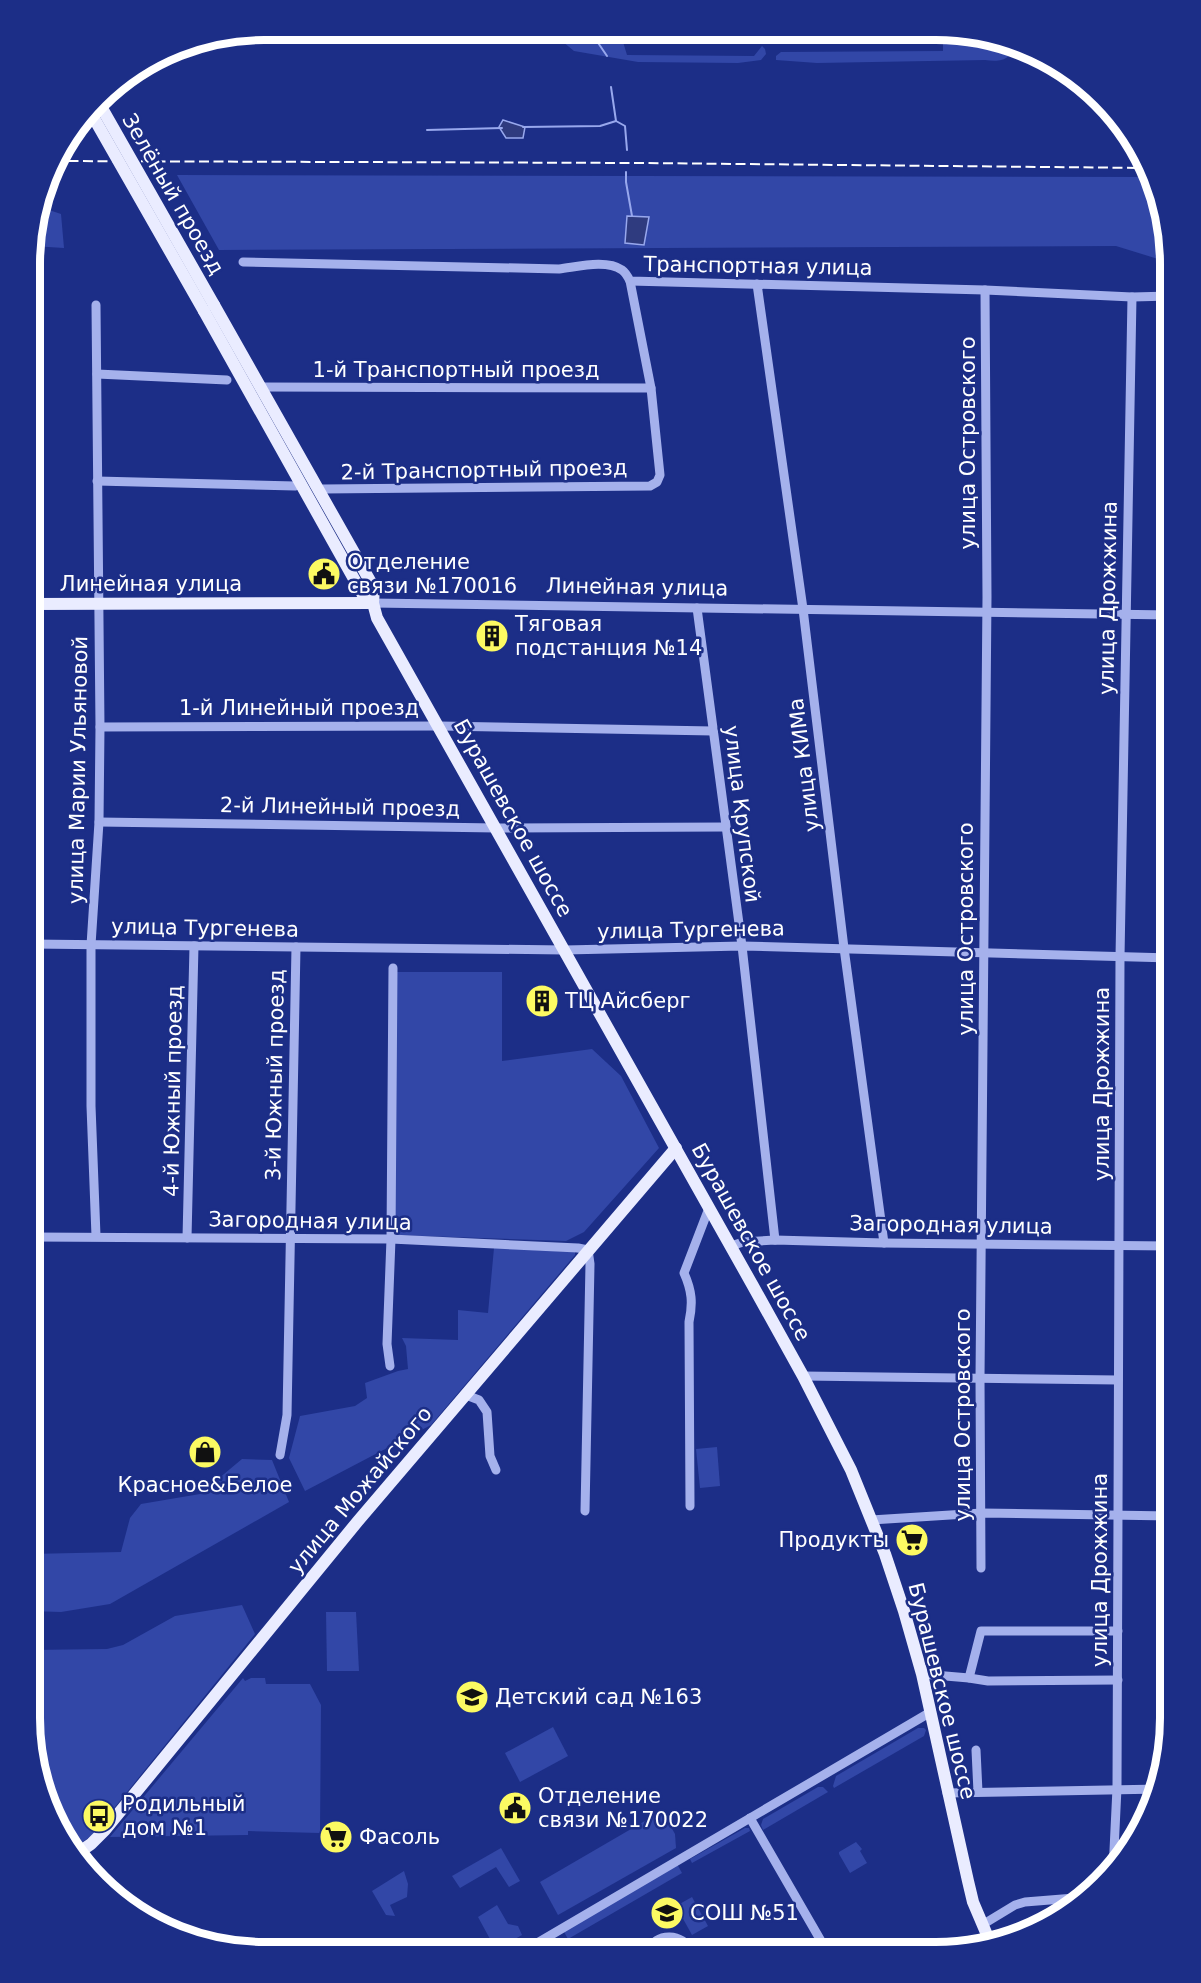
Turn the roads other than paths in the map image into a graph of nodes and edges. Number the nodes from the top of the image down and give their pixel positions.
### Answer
1 (103, 110) edge
2 (95, 119) edge
3 (243, 262) dead end
4 (630, 281) junction
5 (757, 284) junction
6 (986, 290) junction
7 (1160, 296) edge
8 (1132, 297) junction
9 (96, 305) dead end
10 (209, 308) junction
11 (97, 374) junction
12 (227, 380) dead end
13 (261, 387) junction
14 (651, 388) junction
15 (97, 481) junction
16 (300, 484) junction
17 (319, 492) junction
18 (373, 603) junction
19 (40, 604) edge
20 (99, 604) junction
21 (697, 608) junction
22 (803, 609) junction
23 (986, 612) junction
24 (1126, 614) junction
25 (1160, 615) edge
26 (440, 726) junction
27 (100, 727) junction
28 (713, 731) junction
29 (99, 822) junction
30 (725, 827) junction
31 (496, 828) junction
32 (40, 944) edge
33 (91, 945) junction
34 (194, 946) junction
35 (742, 946) junction
36 (296, 947) junction
37 (844, 948) junction
38 (564, 950) junction
39 (984, 953) junction
40 (1120, 957) junction
41 (1160, 958) edge
42 (393, 968) dead end
43 (676, 1148) junction
44 (709, 1208) junction
45 (40, 1236) edge
46 (96, 1236) junction
47 (187, 1238) junction
48 (290, 1239) junction
49 (391, 1239) junction
50 (775, 1240) junction
51 (884, 1243) junction
52 (982, 1244) junction
53 (731, 1246) junction
54 (1118, 1246) junction
55 (1160, 1246) edge
56 (588, 1250) junction
57 (390, 1366) dead end
58 (803, 1376) junction
59 (980, 1378) junction
60 (1118, 1380) junction
61 (466, 1395) junction
62 (280, 1455) dead end
63 (496, 1470) dead end
64 (690, 1506) dead end
65 (585, 1511) dead end
66 (982, 1514) junction
67 (1119, 1516) junction
68 (1160, 1516) edge
69 (871, 1520) junction
70 (981, 1568) dead end
71 (1118, 1631) junction
72 (922, 1674) junction
73 (969, 1678) junction
74 (1118, 1680) junction
75 (929, 1713) junction
76 (976, 1750) dead end
77 (1117, 1788) junction
78 (1150, 1789) edge
79 (978, 1792) junction
80 (947, 1793) junction
81 (750, 1818) junction
82 (83, 1849) edge
83 (1114, 1855) edge
84 (1070, 1898) edge
85 (982, 1924) junction
86 (988, 1936) edge
87 (539, 1942) edge
88 (655, 1942) edge
89 (685, 1942) edge
90 (822, 1942) edge

1 - 10 main road, Зелёный проезд, bridge
2 - 10 main road, Зелёный проезд, bridge
3 - 4 street, Транспортная улица
4 - 5 street, Транспортная улица
4 - 14 street
5 - 6 street, Транспортная улица
5 - 22 street, улица КИМа
6 - 8 street, Транспортная улица
6 - 23 street, улица Островского
7 - 8 street, Транспортная улица
8 - 24 street, улица Дрожжина
9 - 11 street, улица Марии Ульяновой
10 - 13 main road, Бурашевское шоссе
10 - 16 main road, Бурашевское шоссе
11 - 12 street
11 - 15 street, улица Марии Ульяновой
13 - 14 street, 1-й Транспортный проезд
13 - 17 main road, Бурашевское шоссе
14 - 17 street, 2-й Транспортный проезд
15 - 16 street
15 - 20 street, улица Марии Ульяновой
16 - 18 main road, Бурашевское шоссе
17 - 18 main road, Бурашевское шоссе
18 - 20 main road, Линейная улица
18 - 21 street, Линейная улица
18 - 26 main road, Бурашевское шоссе
19 - 20 main road, Линейная улица
20 - 27 street, улица Марии Ульяновой
21 - 22 street, Линейная улица
21 - 28 street, улица Крупской
22 - 23 street, Линейная улица
22 - 37 street, улица КИМа
23 - 24 street, Линейная улица
23 - 39 street, улица Островского
24 - 25 street, Линейная улица
24 - 40 street, улица Дрожжина
26 - 27 street, 1-й Линейный проезд
26 - 28 street, 1-й Линейный проезд
26 - 31 main road, Бурашевское шоссе
27 - 29 street, улица Марии Ульяновой
28 - 30 street, улица Крупской
29 - 31 street, 2-й Линейный проезд
29 - 33 street, улица Марии Ульяновой
30 - 31 street, 2-й Линейный проезд
30 - 35 street, улица Крупской
31 - 38 main road, Бурашевское шоссе
32 - 33 street, улица Тургенева
33 - 34 street, улица Тургенева
33 - 46 street, улица Марии Ульяновой
34 - 36 street, улица Тургенева
34 - 47 street, 4-й Южный проезд
35 - 37 street, улица Тургенева
35 - 38 street, улица Тургенева
35 - 50 street, улица Крупской
36 - 38 street, улица Тургенева
36 - 48 street, 3-й Южный проезд
37 - 39 street, улица Тургенева
37 - 51 street, улица КИМа
38 - 43 main road, Бурашевское шоссе
39 - 40 street, улица Тургенева
39 - 52 street, улица Островского
40 - 41 street, улица Тургенева
40 - 54 street, улица Дрожжина
42 - 49 street
43 - 44 main road, Бурашевское шоссе
43 - 56 main road, улица Можайского
44 - 53 main road, Бурашевское шоссе
44 - 64 street
45 - 46 street, Загородная улица
46 - 47 street, Загородная улица
47 - 48 street, Загородная улица
48 - 49 street, Загородная улица
48 - 62 street, 3-й Южный проезд
49 - 56 street, Загородная улица
49 - 57 street
50 - 51 street, Загородная улица
50 - 53 street, Загородная улица
51 - 52 street, Загородная улица
52 - 54 street, Загородная улица
52 - 59 street, улица Островского
53 - 58 main road, Бурашевское шоссе
54 - 55 street, Загородная улица
54 - 60 street, улица Дрожжина
56 - 61 main road, улица Можайского
56 - 65 street
58 - 59 street
58 - 69 main road, Бурашевское шоссе
59 - 60 street
59 - 66 street, улица Островского
60 - 67 street, улица Дрожжина
61 - 63 street
61 - 82 main road, улица Можайского
66 - 67 street
66 - 69 street
66 - 70 street, улица Островского
67 - 68 street
67 - 71 street, улица Дрожжина
69 - 72 main road, Бурашевское шоссе
71 - 73 street
71 - 74 street, улица Дрожжина
72 - 73 street
72 - 75 main road, Бурашевское шоссе
73 - 74 street
74 - 77 street, улица Дрожжина
75 - 80 main road, Бурашевское шоссе
75 - 81 street
76 - 79 street
77 - 78 street
77 - 79 street
77 - 83 street, улица Дрожжина
79 - 80 street
80 - 85 main road, Бурашевское шоссе
81 - 87 street
81 - 90 street
84 - 85 street
85 - 86 main road, Бурашевское шоссе
88 - 89 street

